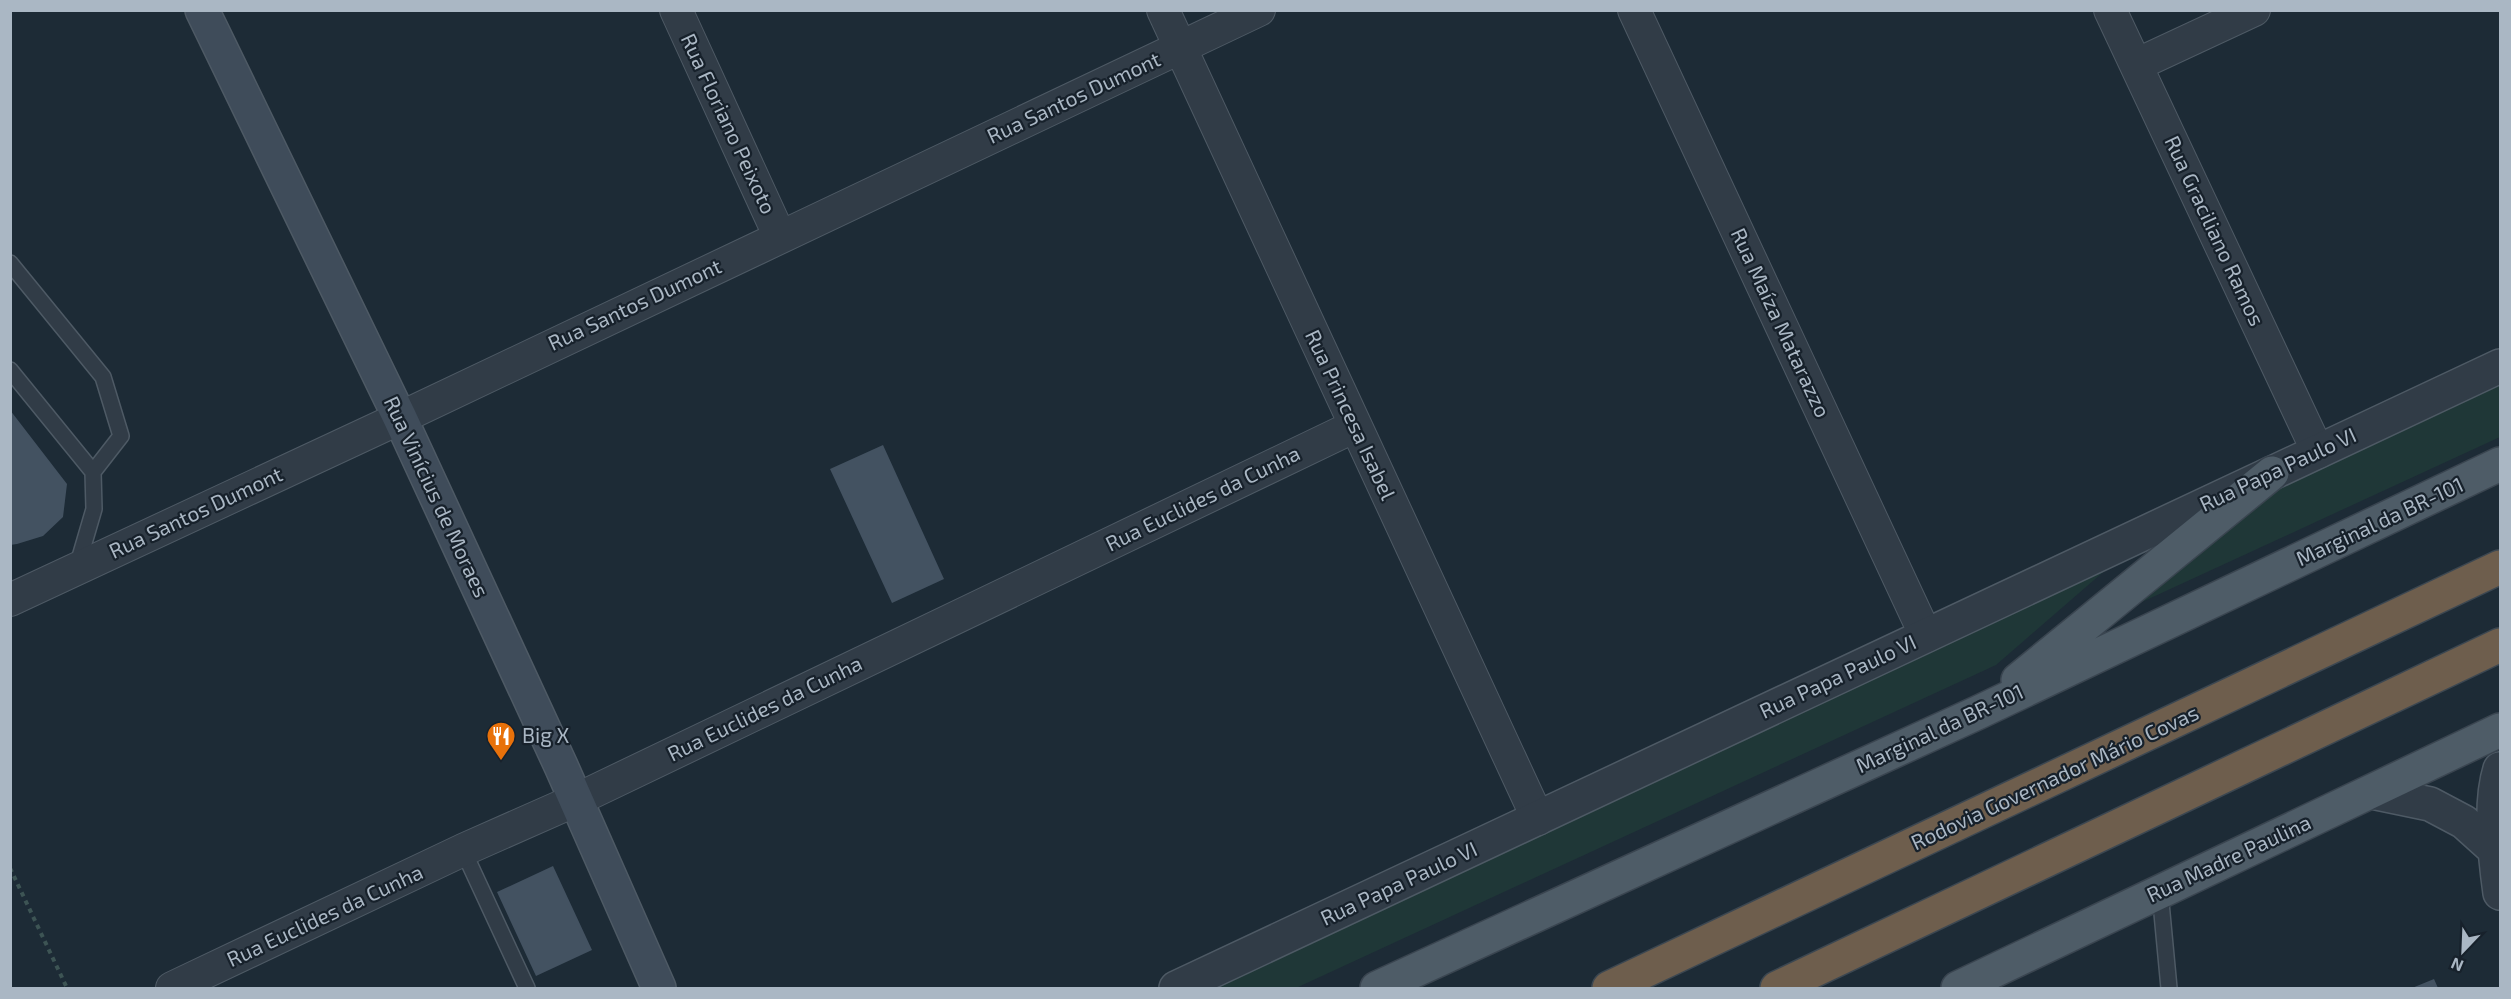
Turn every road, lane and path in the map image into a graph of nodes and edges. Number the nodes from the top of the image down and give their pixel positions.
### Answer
1 (202, 10) edge
2 (676, 10) edge
3 (1163, 10) edge
4 (1259, 10) edge
5 (1634, 10) edge
6 (2110, 10) edge
7 (2254, 10) edge
8 (1180, 48) junction
9 (2136, 65) junction
10 (780, 237) junction
11 (10, 263) edge
12 (2500, 366) edge
13 (10, 370) edge
14 (400, 418) junction
15 (1355, 426) junction
16 (2318, 452) junction
17 (2500, 464) edge
18 (93, 472) junction
19 (2271, 473) junction
20 (2500, 567) edge
21 (77, 568) junction
22 (10, 600) edge
23 (1926, 636) junction
24 (2500, 645) edge
25 (1977, 713) junction
26 (2500, 730) edge
27 (2500, 769) edge
28 (2372, 792) junction
29 (576, 800) junction
30 (1538, 819) junction
31 (2494, 849) junction
32 (463, 850) junction
33 (10, 868) edge
34 (2160, 892) junction
35 (2500, 893) edge
36 (67, 988) edge
37 (172, 988) edge
38 (527, 988) edge
39 (659, 988) edge
40 (1176, 988) edge
41 (1377, 988) edge
42 (1609, 988) edge
43 (1778, 988) edge
44 (1958, 988) edge
45 (2169, 988) edge

1 - 14 main road, Rua Vinícius de Moraes
2 - 10 street, Rua Floriano Peixoto
3 - 8 street, Rua Princesa Isabel
4 - 8 street, Rua Santos Dumont
5 - 23 street, Rua Maíza Matarazzo
6 - 9 street, Rua Graciliano Ramos
7 - 9 street
8 - 10 street, Rua Santos Dumont
8 - 15 street, Rua Princesa Isabel
9 - 16 street, Rua Graciliano Ramos
10 - 14 street, Rua Santos Dumont
11 - 18 lane
12 - 16 street, Rua Papa Paulo VI
13 - 18 lane
14 - 21 street, Rua Santos Dumont
14 - 29 main road, Rua Vinícius de Moraes
15 - 29 street, Rua Euclides da Cunha
15 - 30 street, Rua Princesa Isabel
16 - 19 street, Rua Papa Paulo VI
17 - 25 main road, Marginal da BR-101
18 - 21 lane
19 - 23 street, Rua Papa Paulo VI
19 - 25 main road
20 - 42 highway, Rodovia Governador Mário Covas
21 - 22 street, Rua Santos Dumont
23 - 30 street, Rua Papa Paulo VI
24 - 43 highway
25 - 41 main road, Marginal da BR-101
26 - 28 main road, Rua Madre Paulina
27 - 31 street
28 - 31 street
28 - 34 main road, Rua Madre Paulina
29 - 32 street, Rua Euclides da Cunha
29 - 39 main road, Rua Vinícius de Moraes
30 - 40 street, Rua Papa Paulo VI
31 - 35 street
32 - 37 street, Rua Euclides da Cunha
32 - 38 lane
33 - 36 path
34 - 44 main road, Rua Madre Paulina
34 - 45 lane

